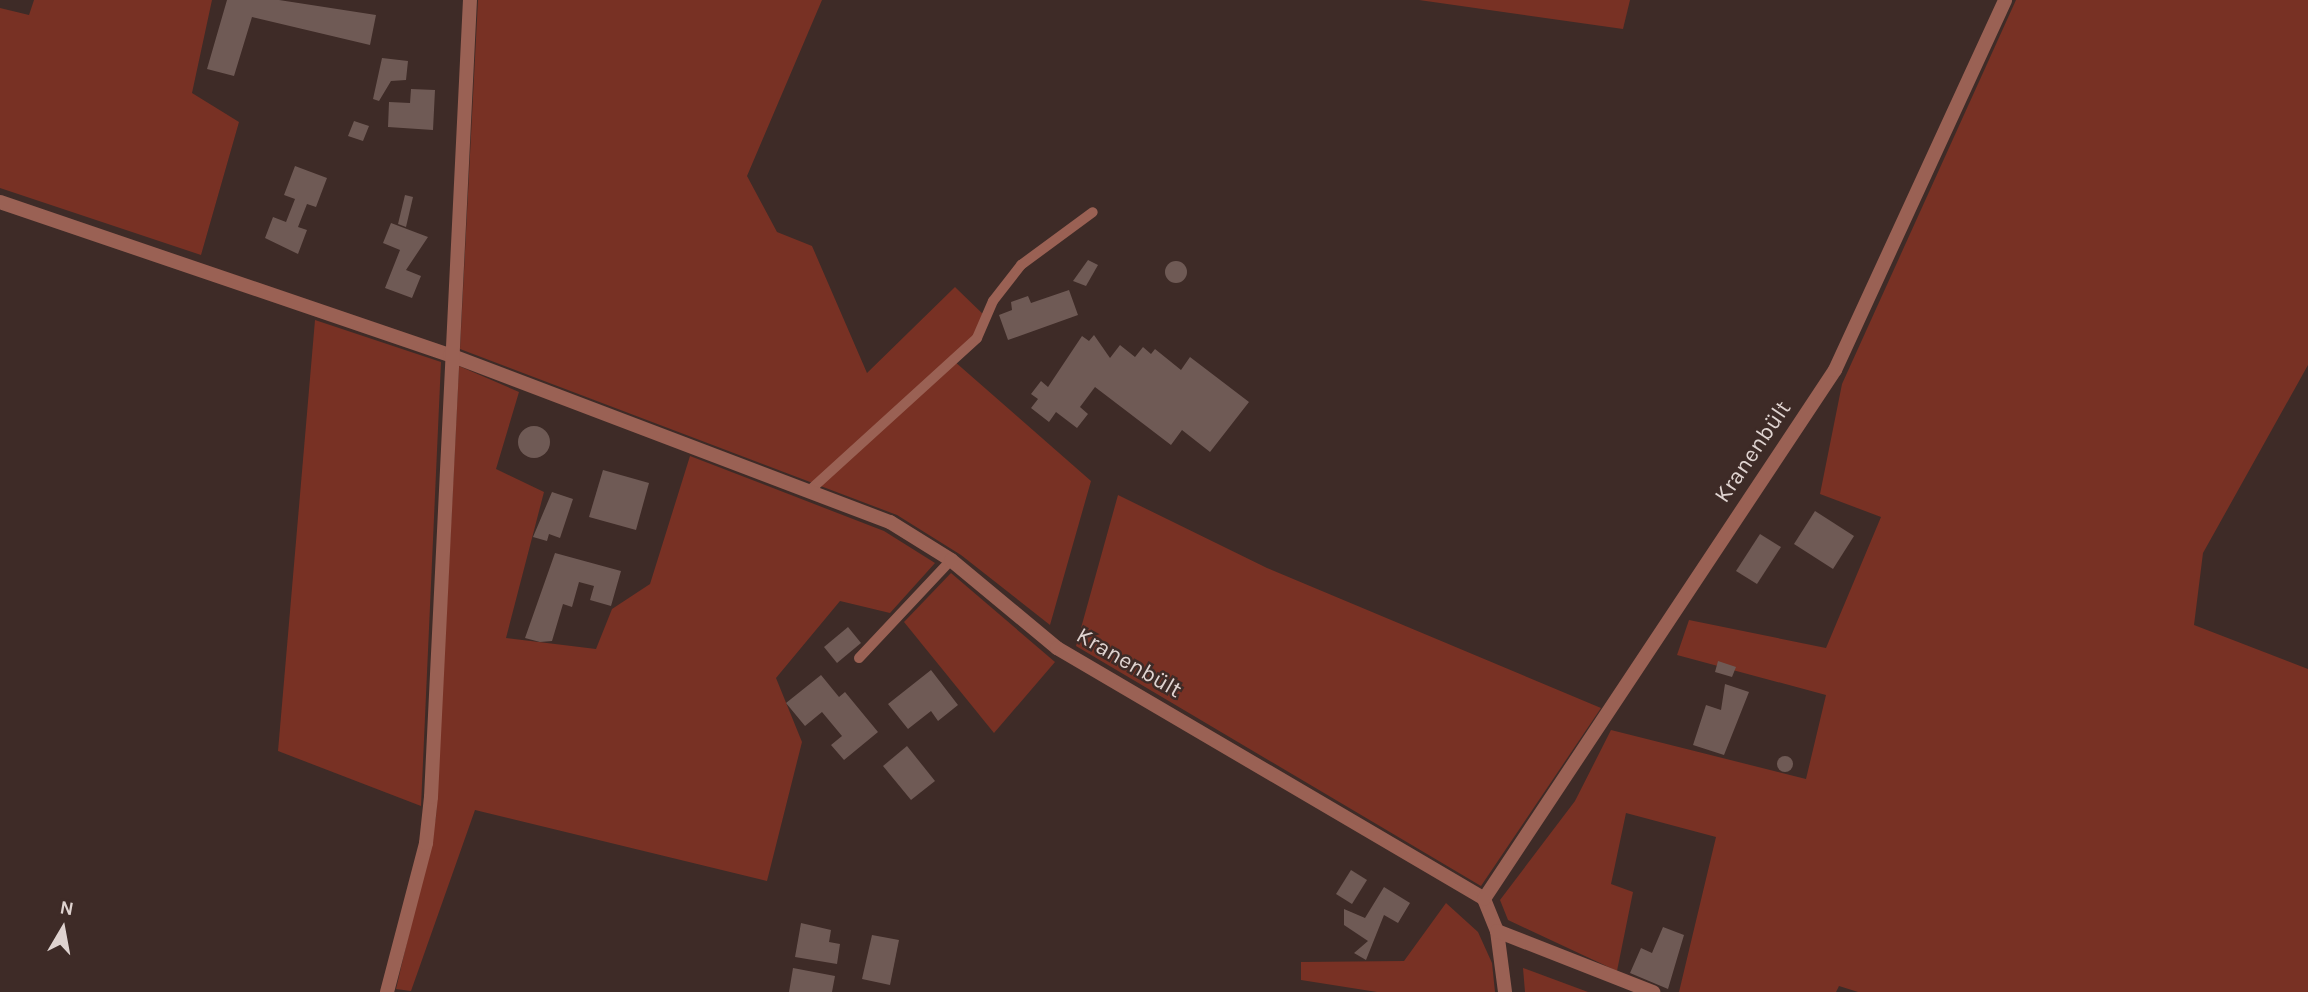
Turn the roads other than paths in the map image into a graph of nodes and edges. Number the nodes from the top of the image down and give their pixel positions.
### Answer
1 (470, 0) edge
2 (2005, 0) edge
3 (0, 202) edge
4 (1093, 212) dead end
5 (450, 355) junction
6 (809, 491) junction
7 (951, 561) junction
8 (859, 657) dead end
9 (1484, 899) junction
10 (1497, 931) junction
11 (387, 992) edge
12 (1505, 992) edge
13 (1653, 992) edge

1 - 5 street
2 - 9 street, Kranenbült
3 - 5 street, Kranenbült
4 - 6 lane
5 - 6 street, Kranenbült
5 - 11 street
6 - 7 street, Kranenbült
7 - 8 lane
7 - 9 street, Kranenbült
9 - 10 street
10 - 12 street
10 - 13 street

